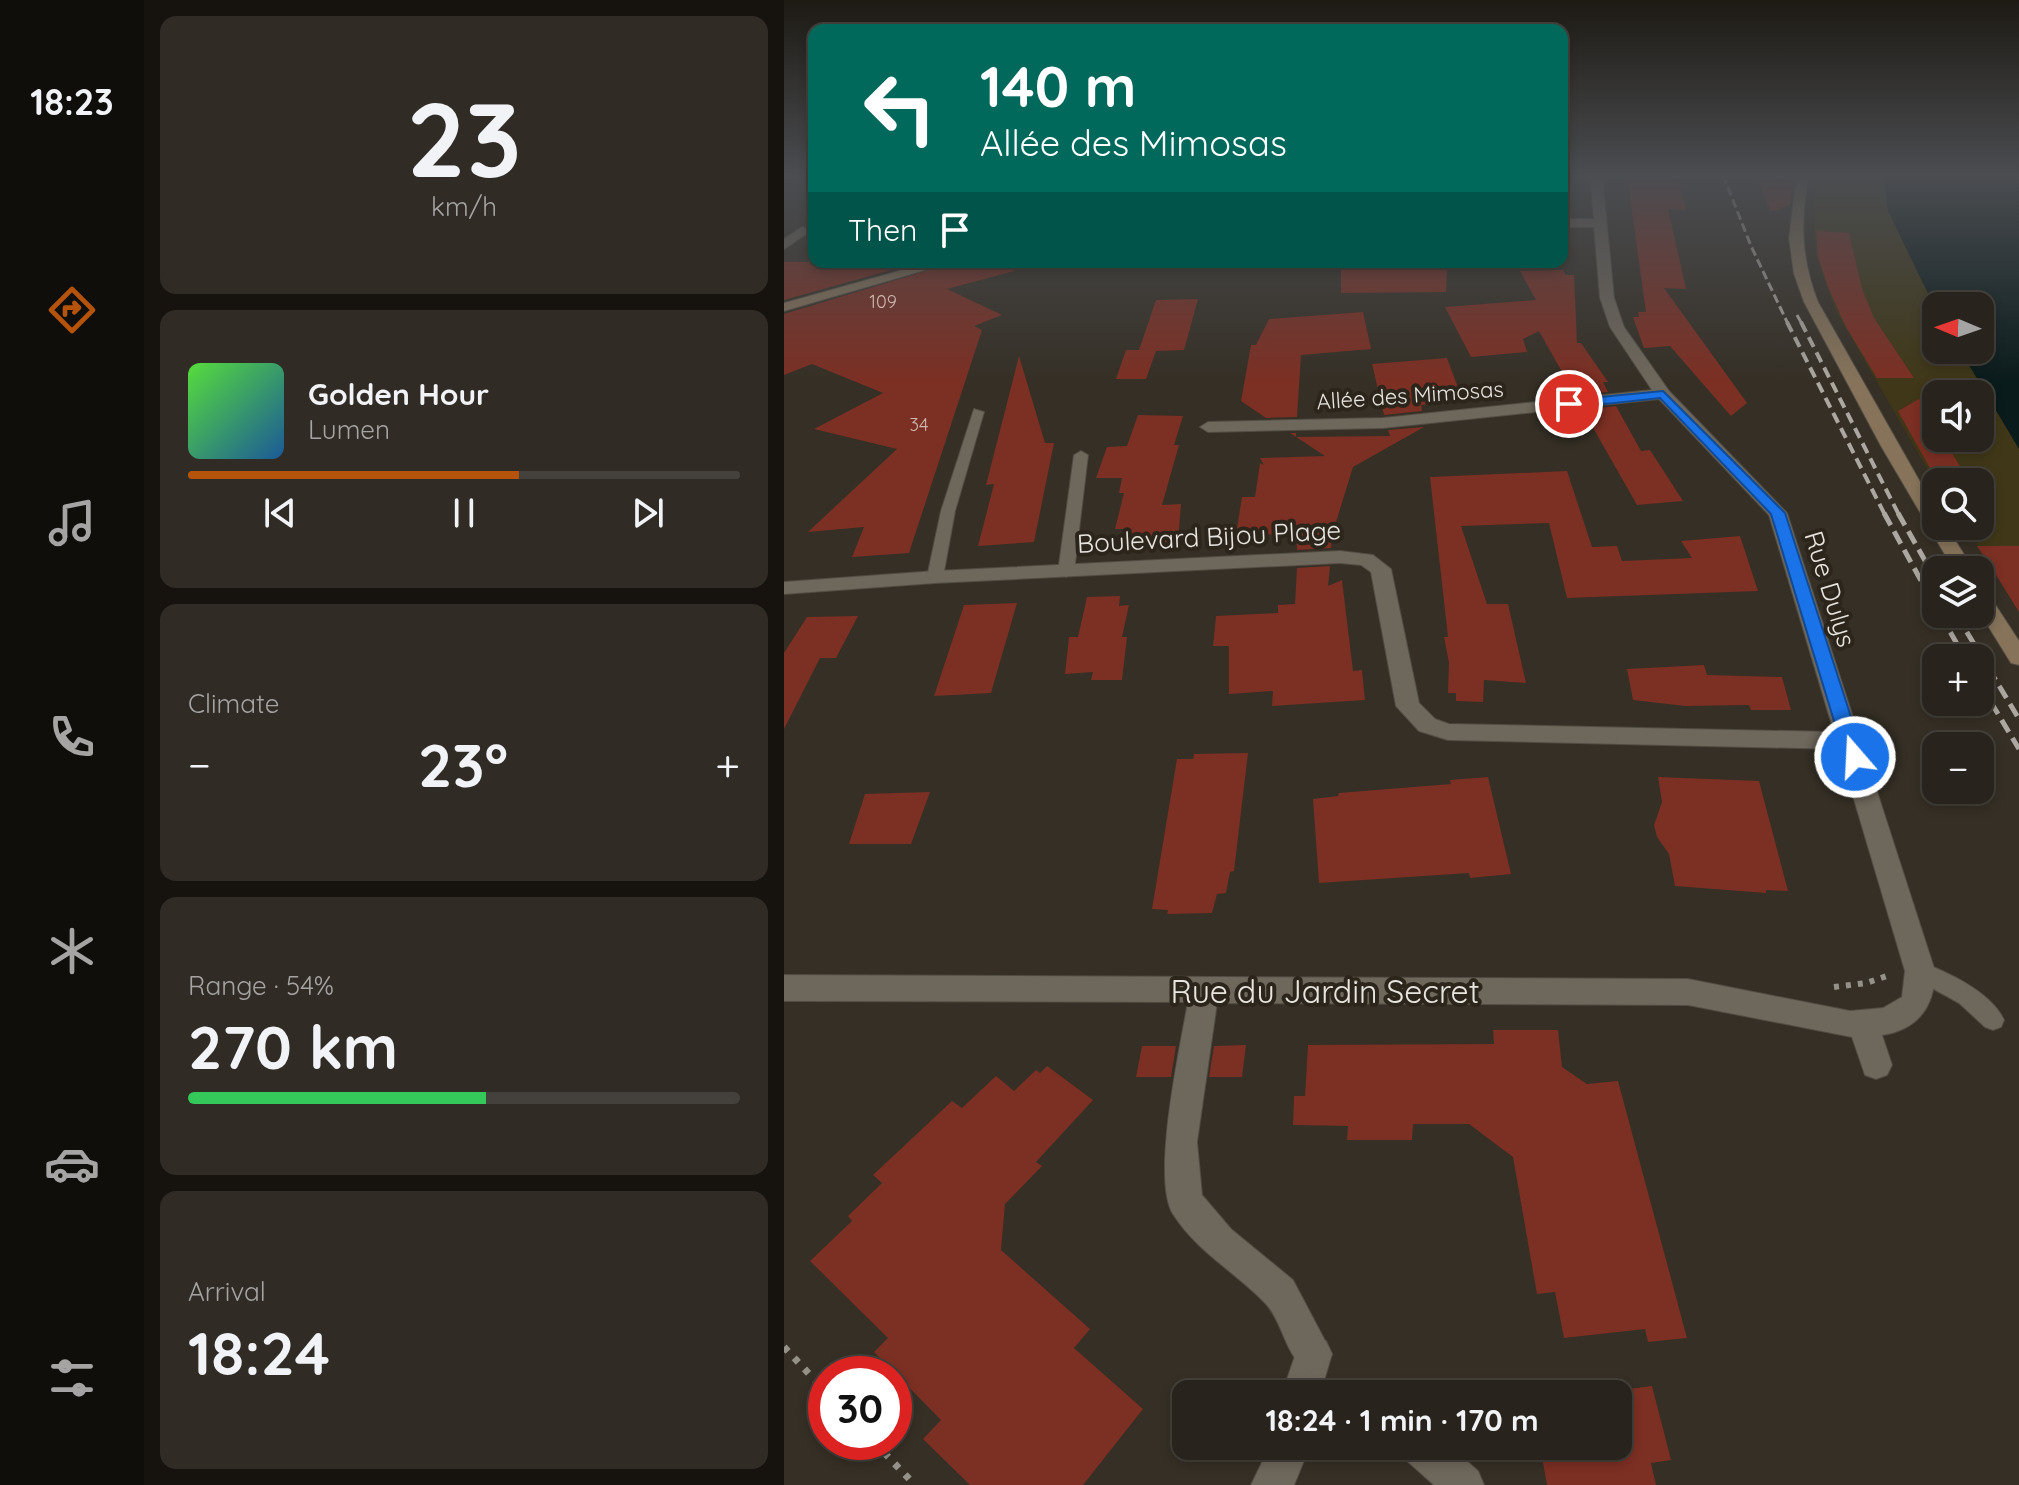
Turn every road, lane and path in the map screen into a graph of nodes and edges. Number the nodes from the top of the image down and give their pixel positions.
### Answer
1 (1603, 244) edge
2 (1797, 244) edge
3 (924, 268) edge
4 (784, 307) edge
5 (1663, 394) junction
6 (978, 412) dead end
7 (1208, 427) dead end
8 (1081, 455) dead end
9 (1956, 556) edge
10 (1066, 572) junction
11 (935, 577) junction
12 (784, 588) edge
13 (1994, 618) edge
14 (2019, 658) edge
15 (1849, 741) junction
16 (1916, 958) junction
17 (784, 988) edge
18 (1832, 988) dead end
19 (1204, 992) junction
20 (1993, 1020) dead end
21 (1863, 1024) junction
22 (1876, 1065) dead end
23 (784, 1347) edge
24 (808, 1373) edge
25 (1305, 1380) edge
26 (891, 1460) edge
27 (1286, 1460) edge
28 (1436, 1460) edge
29 (915, 1485) edge
30 (1271, 1485) edge
31 (1464, 1485) edge

1 - 5 street, Rue Dulys
2 - 9 main road
3 - 4 main road
5 - 7 street, Allée des Mimosas
5 - 15 street, Rue Dulys
6 - 11 lane
8 - 10 lane
10 - 11 street, Boulevard Bijou Plage
10 - 15 street, Boulevard Bijou Plage
11 - 12 street, Boulevard Bijou Plage
13 - 14 main road
15 - 16 street, Rue Dulys
16 - 18 path
16 - 20 lane
16 - 21 street, Rue du Jardin Secret
17 - 19 street, Rue du Jardin Secret
19 - 21 street, Rue du Jardin Secret
19 - 25 street
21 - 22 street
23 - 24 path
26 - 29 path
27 - 30 street
28 - 31 street

